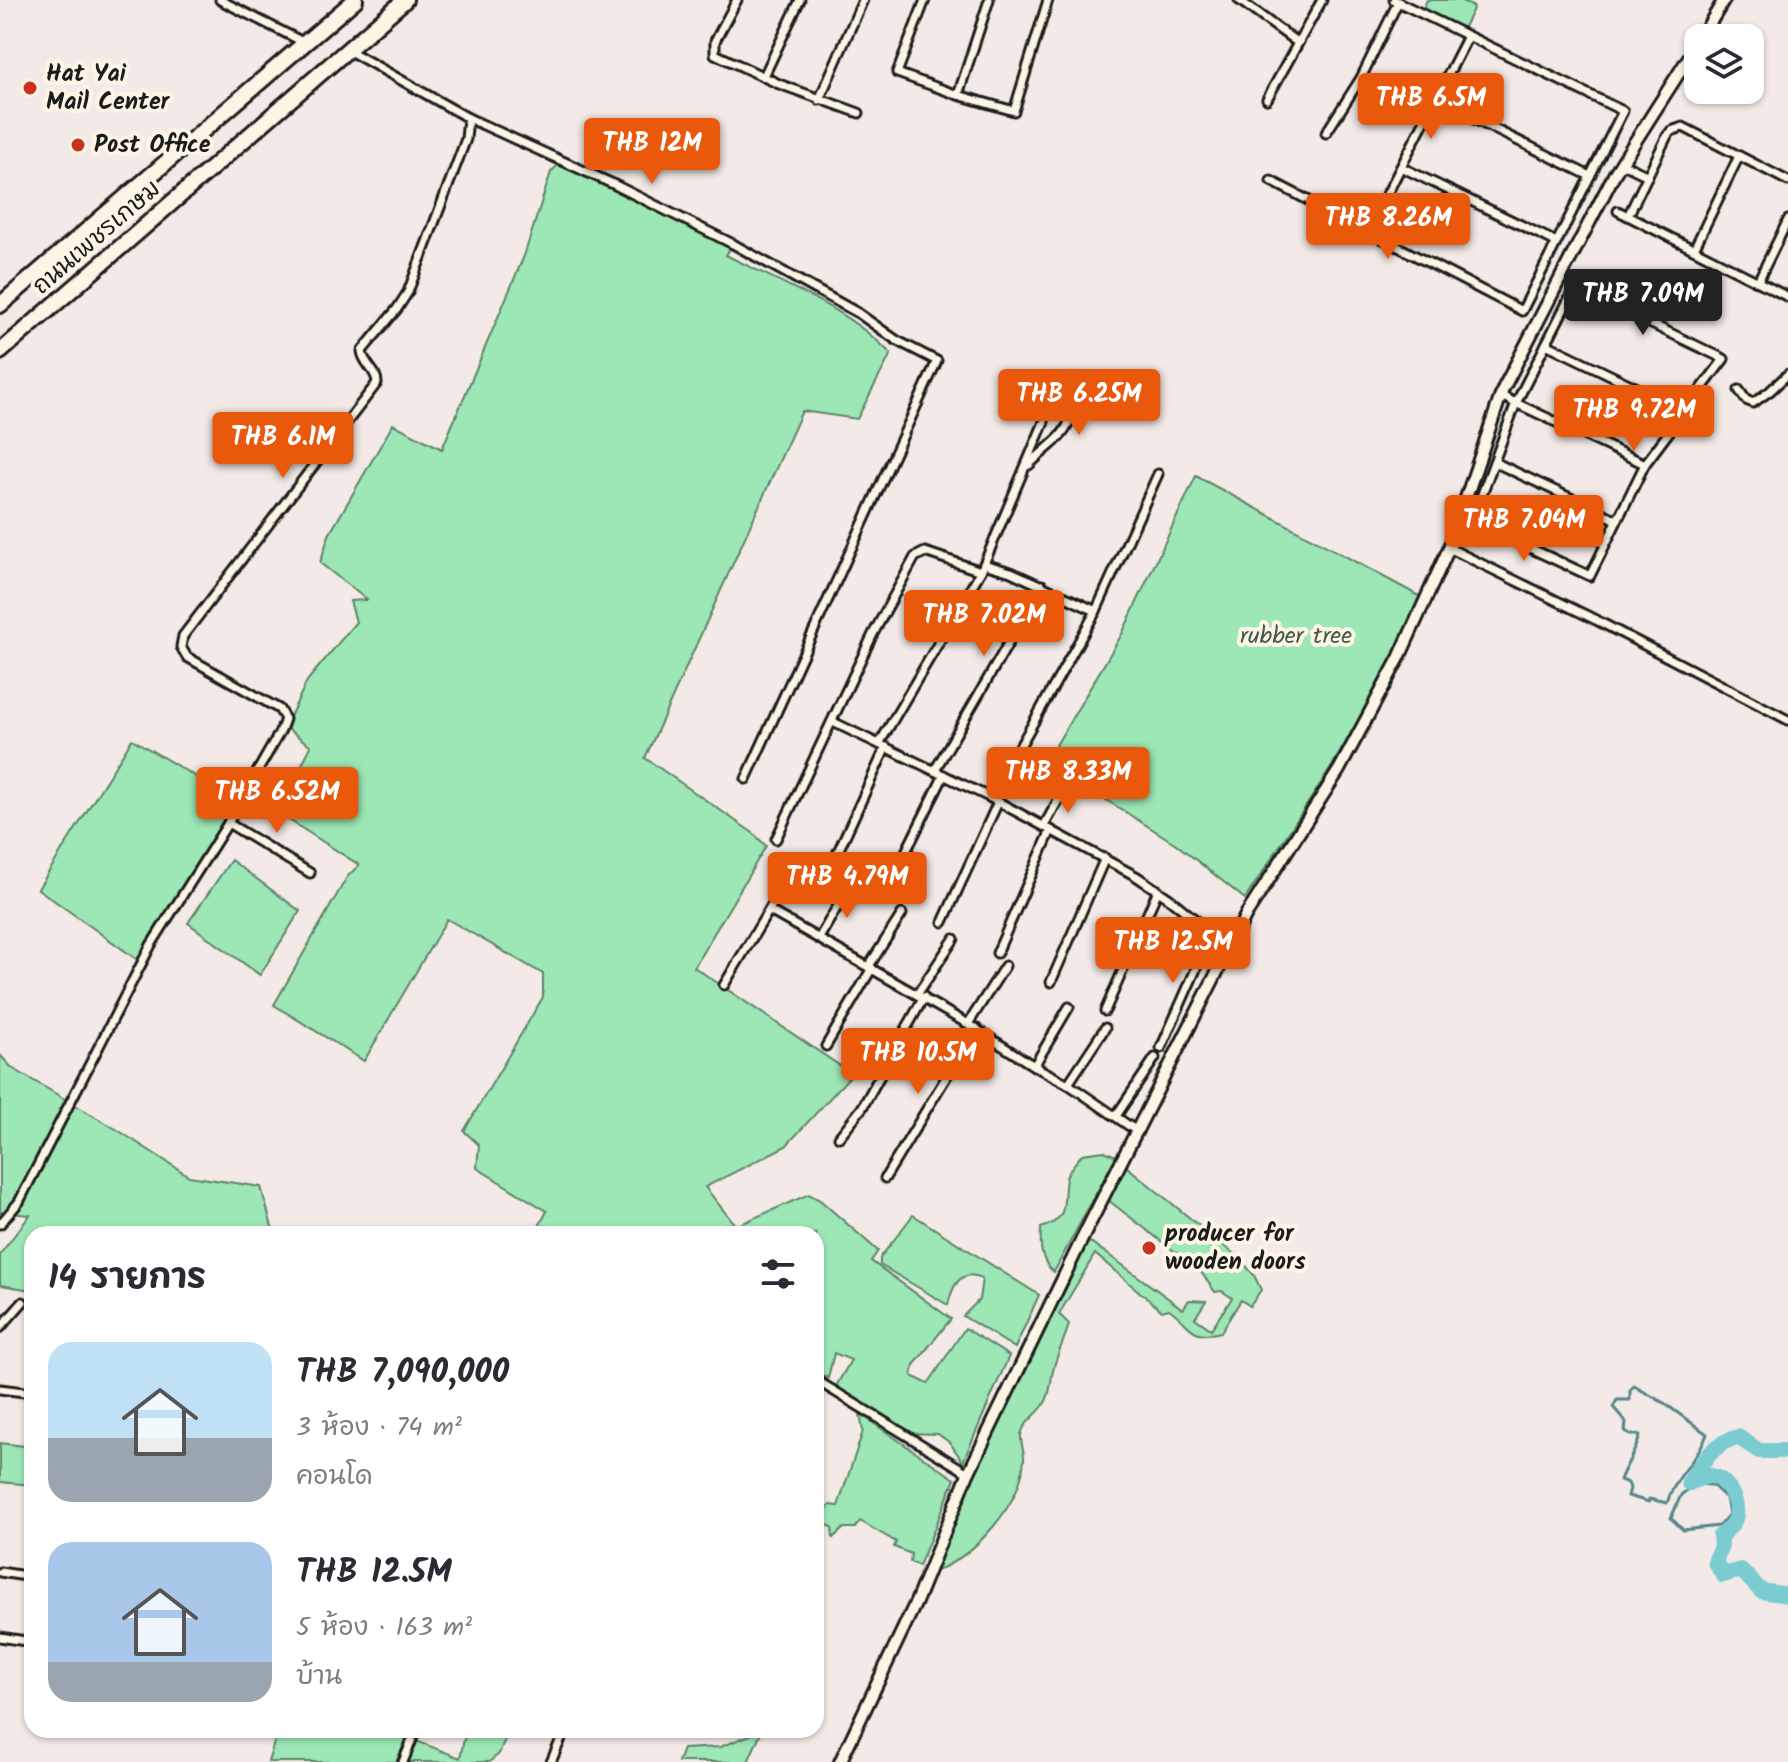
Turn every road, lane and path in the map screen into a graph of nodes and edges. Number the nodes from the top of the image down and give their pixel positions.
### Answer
1 (220, 0) edge
2 (355, 0) edge
3 (405, 0) edge
4 (737, 0) edge
5 (800, 0) edge
6 (863, 0) edge
7 (925, 0) edge
8 (989, 0) edge
9 (1048, 0) edge
10 (1239, 0) edge
11 (1322, 0) edge
12 (1724, 0) edge
13 (1396, 1) edge
14 (1710, 24) edge
15 (1468, 36) junction
16 (305, 43) junction
17 (1298, 43) junction
18 (347, 50) junction
19 (1684, 65) edge
20 (764, 76) junction
21 (958, 95) junction
22 (1267, 99) dead end
23 (819, 100) junction
24 (1435, 100) junction
25 (859, 113) dead end
26 (468, 118) junction
27 (1326, 133) dead end
28 (1739, 156) junction
29 (1621, 163) junction
30 (1401, 167) junction
31 (1590, 176) junction
32 (1648, 176) junction
33 (1271, 181) dead end
34 (1788, 181) edge
35 (1618, 211) dead end
36 (1628, 216) junction
37 (1788, 220) edge
38 (1367, 233) junction
39 (1556, 242) junction
40 (1694, 249) junction
41 (1758, 281) junction
42 (1788, 297) edge
43 (0, 305) edge
44 (1546, 344) junction
45 (0, 352) edge
46 (1788, 374) edge
47 (1062, 387) dead end
48 (1739, 390) dead end
49 (1501, 396) junction
50 (1516, 403) junction
51 (1685, 411) junction
52 (1044, 422) dead end
53 (1494, 462) junction
54 (1645, 464) junction
55 (1024, 469) junction
56 (1158, 474) dead end
57 (1617, 520) junction
58 (1449, 548) junction
59 (982, 568) junction
60 (1042, 585) junction
61 (1096, 611) junction
62 (1788, 720) edge
63 (833, 722) junction
64 (883, 746) junction
65 (935, 770) junction
66 (944, 775) junction
67 (746, 779) dead end
68 (1065, 788) dead end
69 (995, 800) junction
70 (228, 823) junction
71 (1048, 828) junction
72 (776, 839) dead end
73 (1105, 858) junction
74 (799, 860) dead end
75 (830, 869) dead end
76 (310, 873) dead end
77 (849, 887) dead end
78 (1158, 890) junction
79 (884, 896) dead end
80 (770, 911) junction
81 (902, 914) dead end
82 (943, 922) dead end
83 (1203, 926) junction
84 (819, 938) junction
85 (954, 939) dead end
86 (1230, 948) junction
87 (997, 953) dead end
88 (1005, 966) dead end
89 (870, 967) junction
90 (1051, 982) dead end
91 (724, 985) dead end
92 (921, 995) junction
93 (1069, 1007) dead end
94 (1105, 1011) dead end
95 (972, 1026) junction
96 (1105, 1028) dead end
97 (826, 1046) dead end
98 (1161, 1048) dead end
99 (1155, 1058) dead end
100 (1034, 1066) junction
101 (1068, 1084) junction
102 (1116, 1116) junction
103 (1138, 1132) junction
104 (839, 1137) dead end
105 (885, 1178) dead end
106 (0, 1224) edge
107 (23, 1302) dead end
108 (0, 1328) edge
109 (824, 1385) edge
110 (0, 1389) edge
111 (24, 1392) edge
112 (968, 1473) junction
113 (0, 1572) edge
114 (24, 1576) edge
115 (0, 1637) edge
116 (24, 1641) edge
117 (413, 1738) edge
118 (562, 1738) edge
119 (403, 1762) edge
120 (551, 1762) edge
121 (840, 1762) edge

1 - 16 street
2 - 16 highway, ถนนเพชรเกษม
3 - 18 highway, ถนนเพชรเกษม
4 - 20 street
5 - 20 street
6 - 23 street
7 - 21 street
8 - 21 street
9 - 21 street
10 - 17 street
11 - 17 street
12 - 14 street
13 - 15 street
13 - 27 street
15 - 24 street
15 - 31 street
16 - 43 highway, ถนนเพชรเกษม
17 - 22 street
18 - 26 street
18 - 45 highway, ถนนเพชรเกษม
19 - 29 street
20 - 23 street
23 - 25 street
24 - 30 street
24 - 31 street
26 - 67 street
26 - 70 street
28 - 32 street
28 - 34 street
28 - 40 street
29 - 32 street
29 - 49 street
30 - 38 street
30 - 39 street
31 - 39 street
32 - 36 street
33 - 38 street
35 - 36 street
36 - 40 street
37 - 41 street
38 - 39 street
40 - 41 street
41 - 42 street
44 - 50 street
44 - 51 street
44 - 51 street
46 - 48 street
47 - 55 street
49 - 50 street
49 - 58 street
50 - 53 street
50 - 54 street
51 - 54 street
52 - 55 street
53 - 57 street
53 - 57 street
54 - 57 street
55 - 59 street
56 - 61 street
58 - 62 street
58 - 86 street
59 - 60 street
59 - 63 street
59 - 64 street
60 - 61 street
60 - 65 street
61 - 69 street
63 - 64 street
63 - 72 street
64 - 65 street
64 - 75 street
65 - 66 street
66 - 69 street
66 - 79 street
68 - 71 street
69 - 71 street
69 - 82 street
70 - 76 street
70 - 106 street
71 - 73 street
71 - 87 street
73 - 78 street
73 - 90 street
74 - 80 street
77 - 84 street
78 - 83 street
78 - 94 street
80 - 84 street
80 - 91 street
81 - 89 street
83 - 86 street
83 - 98 street
84 - 89 street
85 - 92 street
86 - 103 street
88 - 95 street
89 - 92 street
89 - 97 street
92 - 95 street
92 - 104 street
93 - 100 street
95 - 100 street
95 - 105 street
96 - 101 street
99 - 102 street
100 - 101 street
101 - 102 street
102 - 103 street
103 - 112 street
107 - 108 street
109 - 112 street
110 - 111 street
112 - 121 street
113 - 114 street
115 - 116 street
117 - 119 street
118 - 120 street

